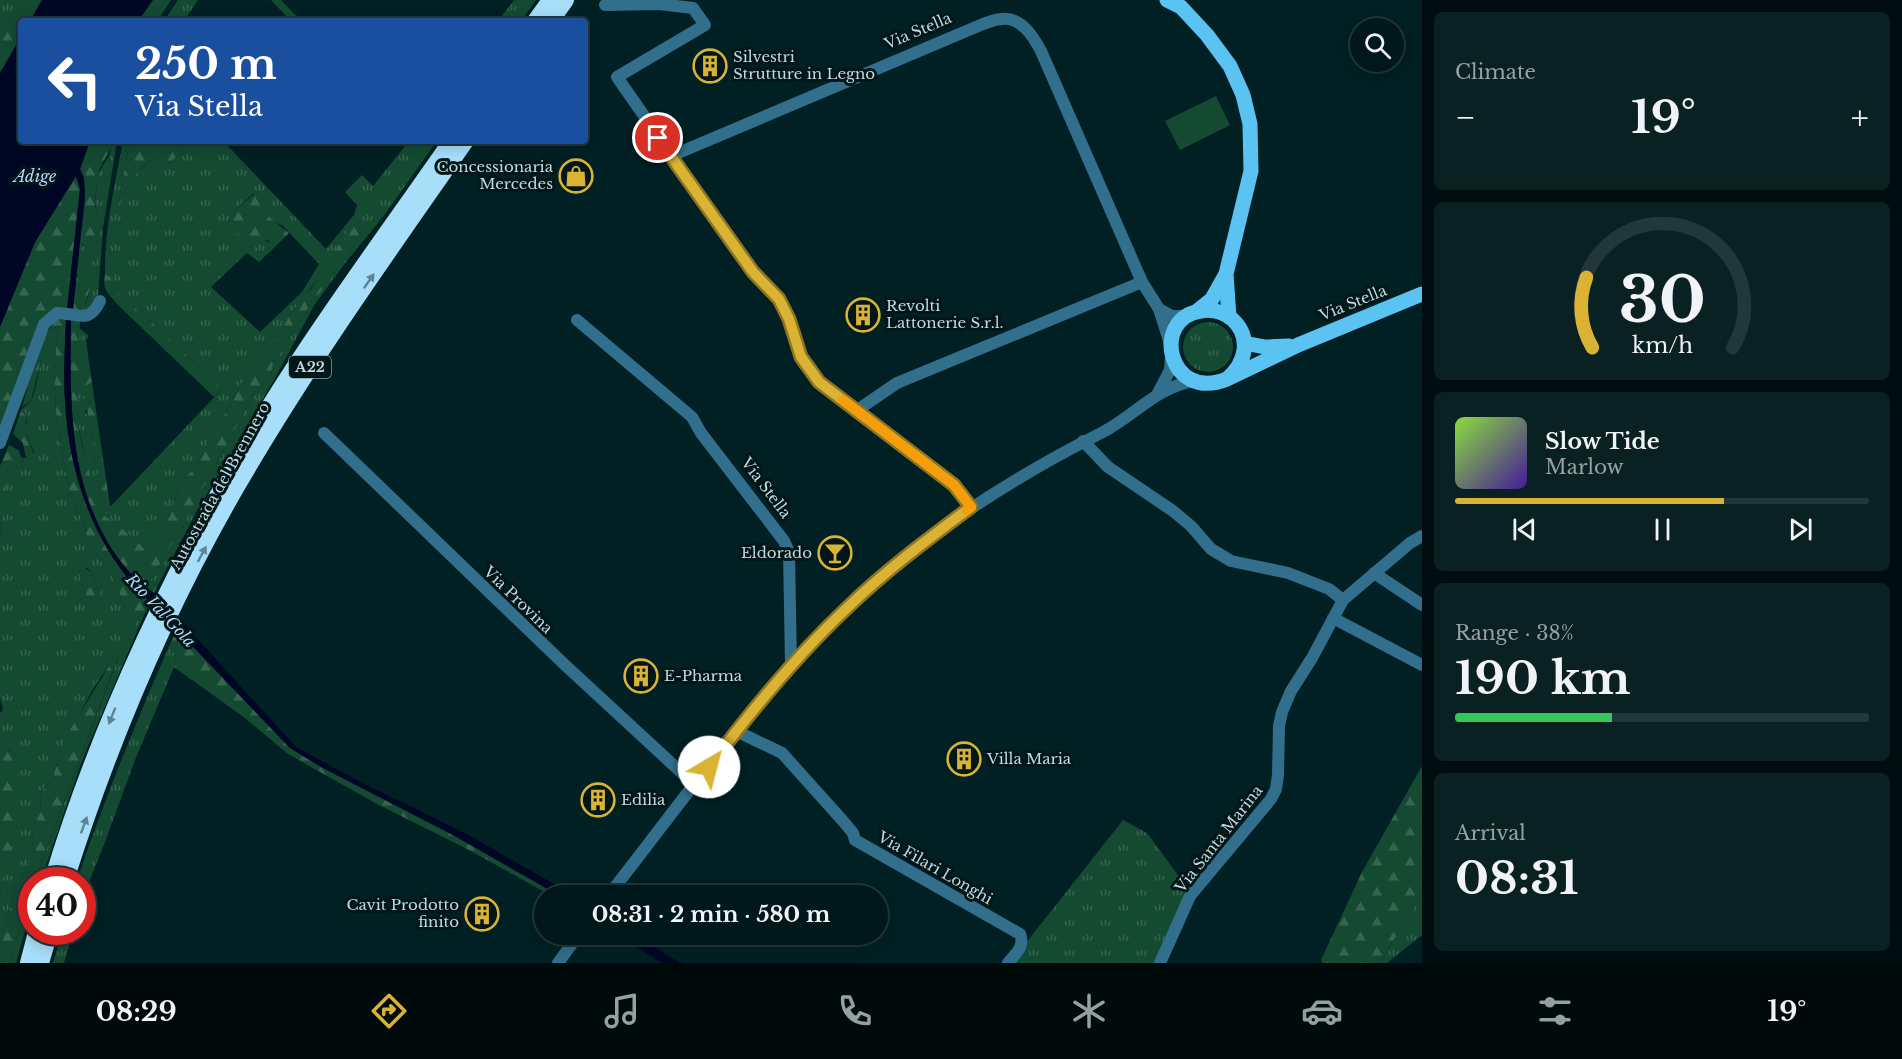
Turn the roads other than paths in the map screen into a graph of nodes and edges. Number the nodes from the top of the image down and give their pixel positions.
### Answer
1 (550, 0) edge
2 (566, 0) edge
3 (1167, 0) edge
4 (605, 5) dead end
5 (537, 18) edge
6 (553, 18) edge
7 (449, 144) edge
8 (464, 144) edge
9 (671, 156) junction
10 (1226, 274) junction
11 (1142, 282) junction
12 (1422, 294) edge
13 (100, 301) dead end
14 (1159, 309) junction
15 (1192, 313) junction
16 (1229, 317) junction
17 (577, 320) dead end
18 (1244, 343) junction
19 (1298, 345) junction
20 (1171, 350) junction
21 (1227, 379) junction
22 (1193, 381) junction
23 (1158, 394) junction
24 (856, 411) junction
25 (324, 433) dead end
26 (1083, 441) junction
27 (0, 443) edge
28 (971, 507) junction
29 (1422, 536) edge
30 (1374, 573) junction
31 (1343, 600) junction
32 (170, 601) junction
33 (1422, 605) edge
34 (1333, 618) junction
35 (157, 629) junction
36 (1422, 665) edge
37 (791, 666) junction
38 (736, 730) junction
39 (695, 785) junction
40 (56, 867) edge
41 (71, 867) edge
42 (618, 885) edge
43 (33, 945) edge
44 (46, 945) edge
45 (571, 945) edge
46 (28, 963) edge
47 (41, 963) edge
48 (558, 963) edge
49 (1008, 963) edge
50 (1160, 963) edge

1 - 5 highway
2 - 6 highway
3 - 10 main road
4 - 9 street
7 - 32 highway, Autostrada del Brennero / A22
32 -> 8 highway, Autostrada del Brennero / A22
9 - 11 street, Via Stella
9 - 24 street
10 - 15 main road, Via Stella
10 - 16 main road
11 - 14 street, Via Stella
11 - 24 street
12 - 19 main road, Via Stella
13 - 27 street
14 - 15 street
14 - 20 street, Via Stella
15 - 16 main road
15 - 20 main road, Via Stella
16 - 18 main road
17 - 37 street, Via Stella
18 - 19 main road, Via Stella
18 - 21 main road
19 - 21 main road, Via Stella
20 - 22 main road, Via Stella
20 - 23 street, Via Stella
21 - 22 main road, Via Stella
22 - 23 street, Via Stella
23 - 26 street, Via Stella
24 - 28 street
25 - 39 street, Via Provina
26 - 28 street, Via Stella
26 - 31 street
28 - 37 street, Via Stella
29 - 30 street, Via Santa Marina
30 - 31 street, Via Santa Marina
30 - 33 street
31 - 34 street, Via Santa Marina
32 - 35 highway, Autostrada del Brennero / A22
34 - 36 street
34 - 50 street, Via Santa Marina
35 -> 40 highway, Autostrada del Brennero / A22
41 -> 35 highway, Autostrada del Brennero / A22
37 - 38 street, Via Stella
38 - 39 street, Via Stella
38 - 49 street, Via Filari Longhi
39 - 42 street, Via Stella
43 - 46 highway
44 - 47 highway
45 - 48 street

